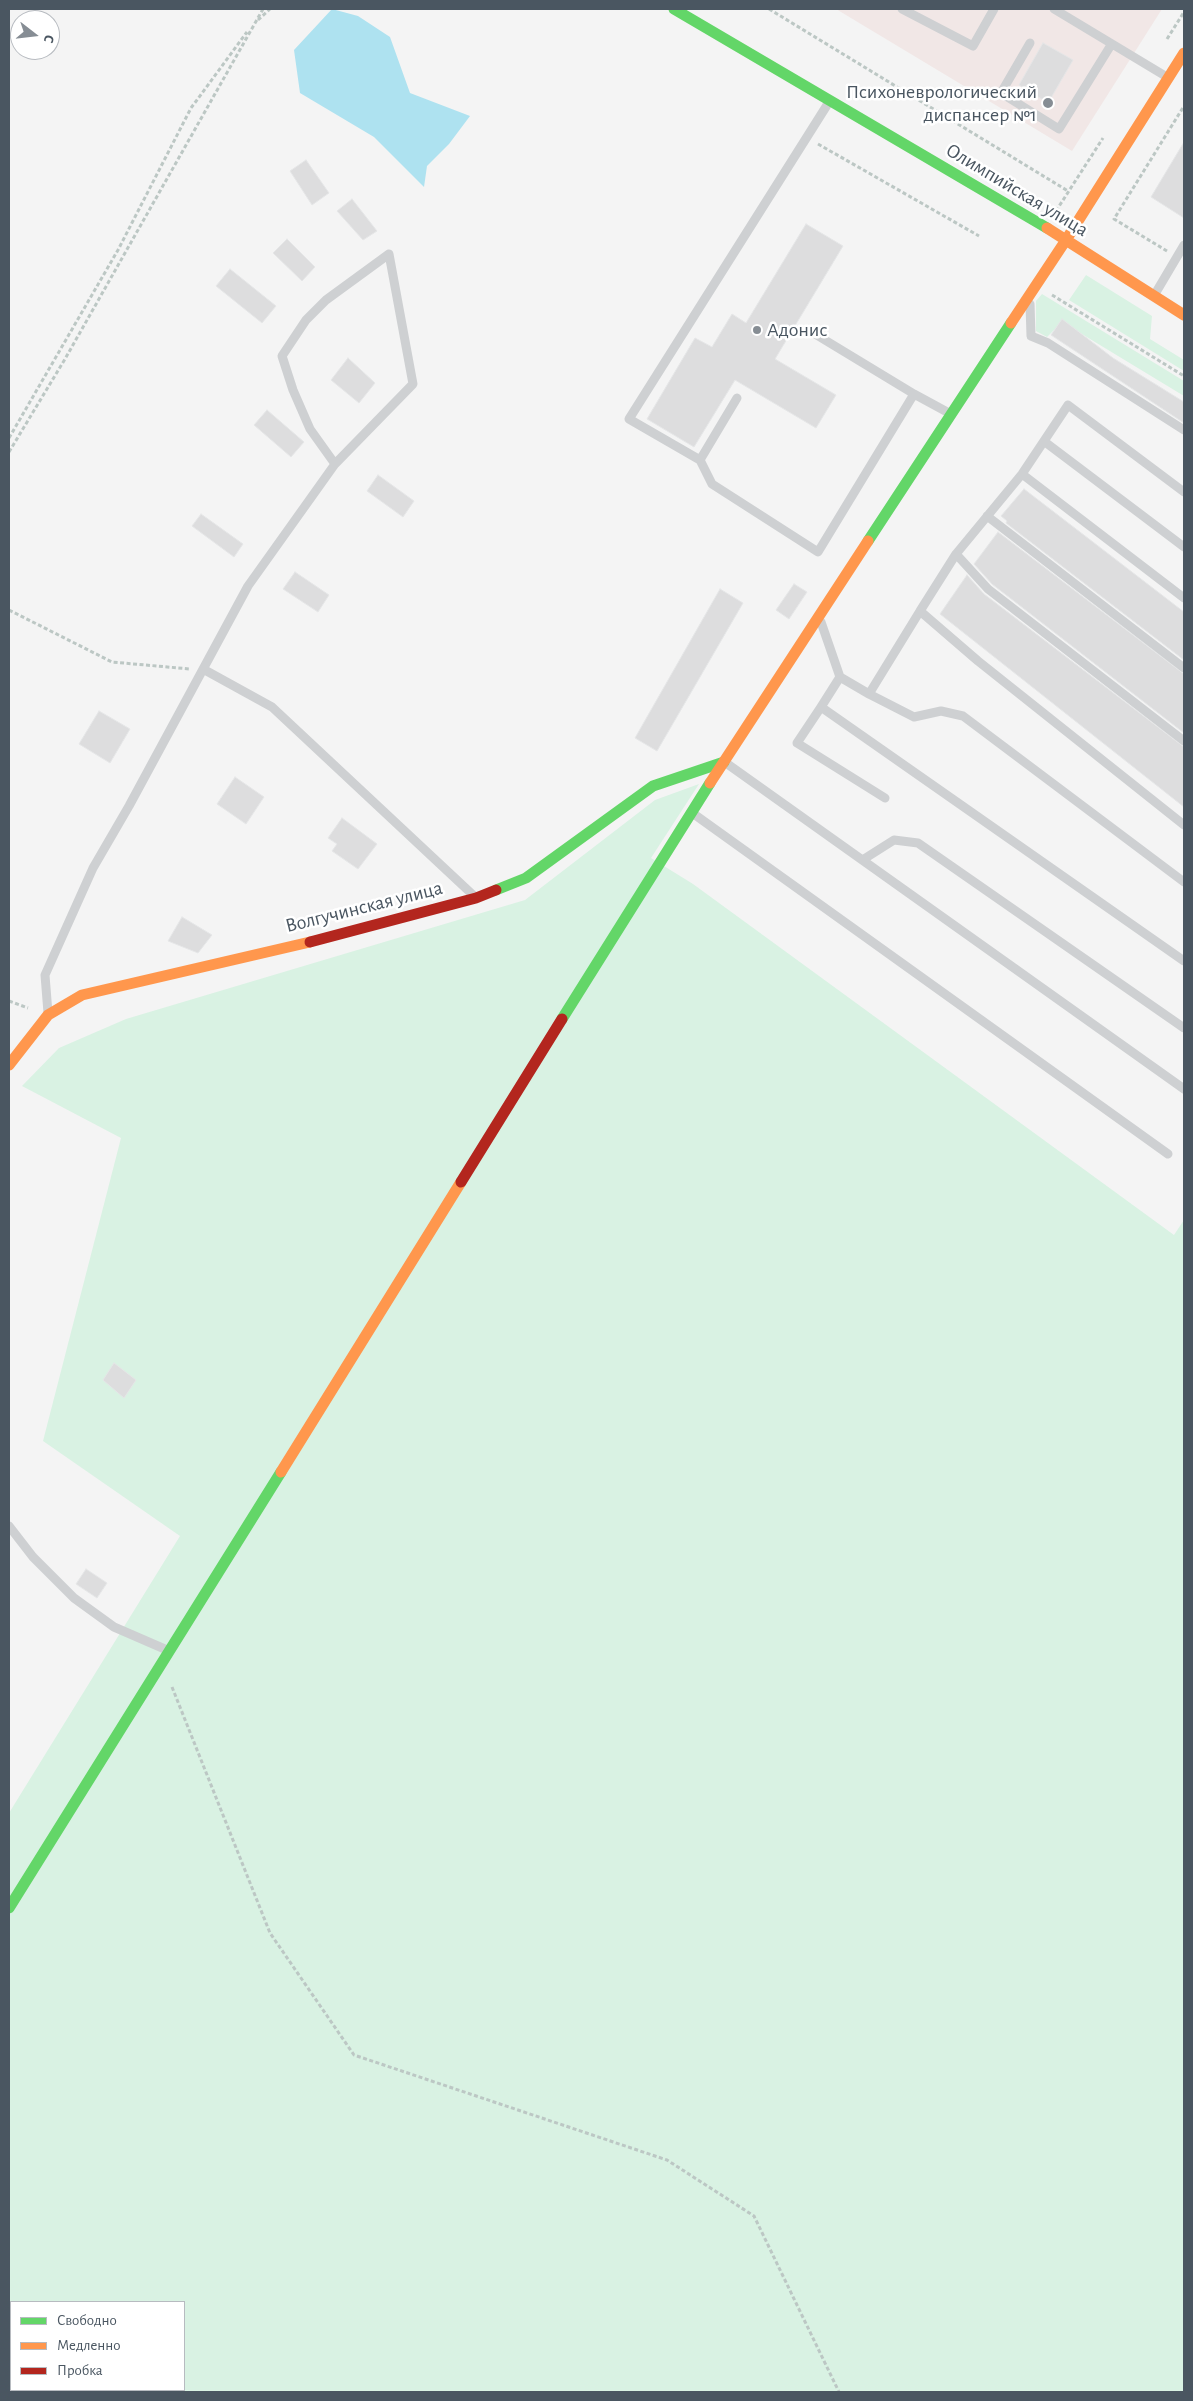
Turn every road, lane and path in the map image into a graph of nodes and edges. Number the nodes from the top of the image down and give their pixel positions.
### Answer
1 (263, 9) edge
2 (270, 9) edge
3 (674, 9) edge
4 (769, 9) edge
5 (902, 9) edge
6 (994, 9) edge
7 (1054, 9) edge
8 (255, 22) junction
9 (1030, 43) dead end
10 (1111, 45) junction
11 (1184, 53) edge
12 (1168, 78) junction
13 (830, 101) junction
14 (1184, 106) edge
15 (807, 137) junction
16 (1068, 191) dead end
17 (979, 236) dead end
18 (1066, 240) junction
19 (1184, 245) edge
20 (1177, 257) junction
21 (1033, 290) junction
22 (1153, 296) junction
23 (1184, 315) edge
24 (815, 334) dead end
25 (1184, 376) edge
26 (914, 394) junction
27 (737, 398) dead end
28 (950, 413) junction
29 (1184, 430) edge
30 (9, 438) edge
31 (1045, 442) junction
32 (9, 452) edge
33 (700, 460) junction
34 (335, 464) junction
35 (1022, 474) junction
36 (1184, 492) edge
37 (987, 516) junction
38 (1184, 547) edge
39 (956, 554) junction
40 (1184, 598) edge
41 (9, 610) edge
42 (920, 611) junction
43 (820, 617) junction
44 (1184, 668) edge
45 (203, 670) junction
46 (840, 677) junction
47 (869, 694) junction
48 (821, 707) junction
49 (1184, 741) edge
50 (724, 762) junction
51 (885, 798) dead end
52 (691, 812) junction
53 (1184, 825) edge
54 (864, 859) junction
55 (1184, 882) edge
56 (476, 898) junction
57 (1184, 961) edge
58 (48, 1015) junction
59 (1184, 1028) edge
60 (9, 1065) edge
61 (1184, 1089) edge
62 (1168, 1154) dead end
63 (9, 1526) edge
64 (169, 1651) junction
65 (162, 1662) junction
66 (9, 1908) edge
67 (839, 2392) edge

1 - 8 path
2 - 8 path
3 - 13 street, Олимпийская улица
4 - 16 path
5 - 6 lane
7 - 10 lane
8 - 30 path
8 - 32 path
9 - 10 lane
10 - 12 lane
11 - 12 street
12 - 18 street
13 - 15 lane
13 - 18 street, Олимпийская улица
14 - 20 path
15 - 17 path
15 - 33 lane
18 - 21 street
18 - 22 street, Олимпийская улица
19 - 20 lane
20 - 22 lane
21 - 25 path
21 - 28 street
21 - 29 lane
22 - 23 street, Олимпийская улица
24 - 26 lane
26 - 28 lane
26 - 33 lane
27 - 33 lane
28 - 43 street
31 - 35 lane
31 - 36 lane
31 - 38 lane
34 - 34 lane
34 - 45 lane
35 - 37 lane
35 - 40 lane
37 - 39 lane
37 - 44 lane
39 - 42 lane
39 - 49 lane
41 - 45 path
42 - 47 lane
42 - 53 lane
43 - 46 lane
43 - 50 street
45 - 56 lane
45 - 58 lane
46 - 47 lane
46 - 48 lane
47 - 55 lane
48 - 51 lane
48 - 57 lane
50 - 52 street
50 - 54 lane
50 - 56 street, Волгучинская улица
52 - 62 lane
52 - 64 street
54 - 59 lane
54 - 61 lane
56 - 58 street, Волгучинская улица
58 - 60 street, Волгучинская улица
63 - 64 lane
64 - 65 street
65 - 66 street
65 - 67 path

